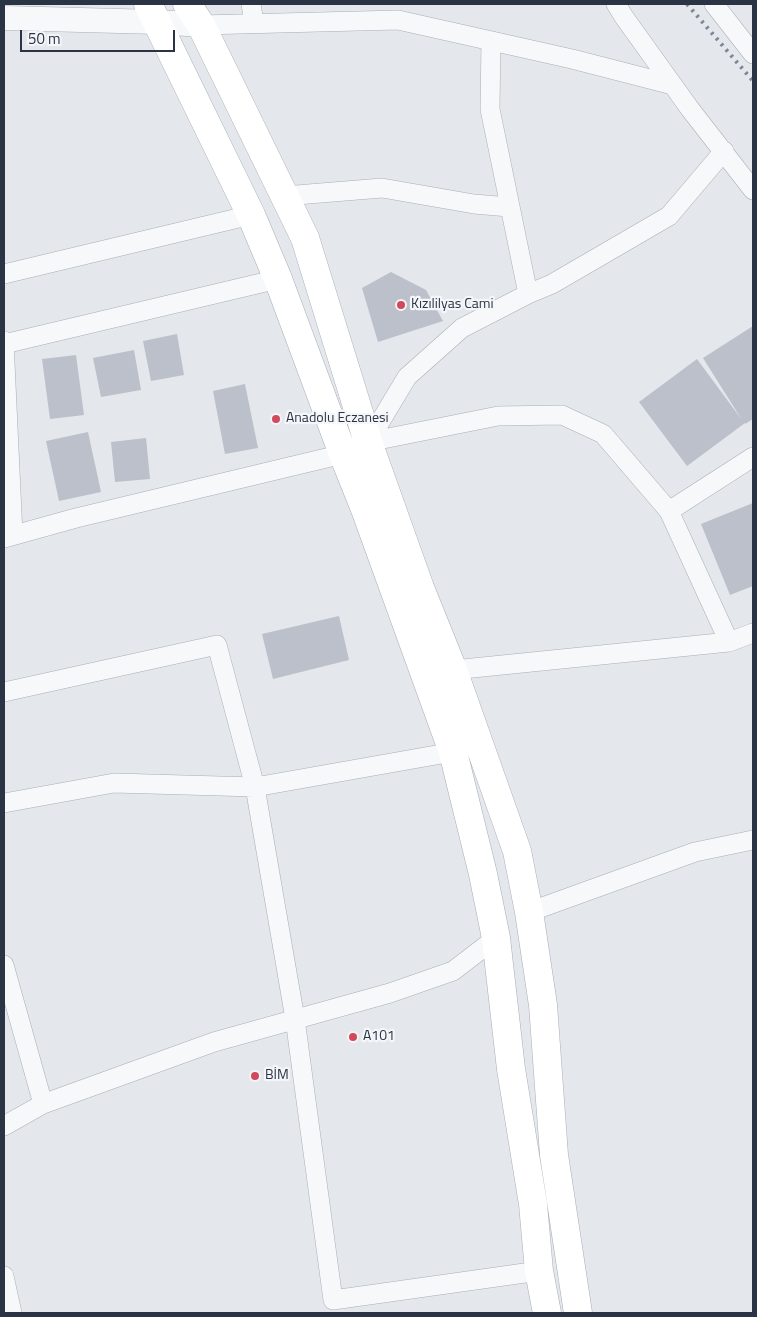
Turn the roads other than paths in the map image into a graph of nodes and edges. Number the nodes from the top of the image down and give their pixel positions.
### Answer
1 (251, 4) edge
2 (616, 4) edge
3 (714, 4) edge
4 (397, 12) edge
5 (153, 13) edge
6 (194, 14) edge
7 (4, 18) edge
8 (254, 23) junction
9 (491, 41) junction
10 (753, 54) edge
11 (673, 85) junction
12 (724, 151) junction
13 (753, 190) edge
14 (284, 196) junction
15 (509, 207) junction
16 (251, 215) junction
17 (4, 274) edge
18 (278, 279) junction
19 (528, 294) junction
20 (4, 343) edge
21 (368, 442) junction
22 (343, 454) junction
23 (753, 457) edge
24 (669, 511) junction
25 (9, 536) edge
26 (753, 633) edge
27 (729, 642) junction
28 (453, 670) junction
29 (4, 692) edge
30 (453, 752) junction
31 (255, 787) junction
32 (4, 803) edge
33 (753, 840) edge
34 (529, 912) junction
35 (496, 938) junction
36 (4, 965) edge
37 (295, 1019) junction
38 (44, 1104) junction
39 (4, 1126) edge
40 (539, 1271) junction
41 (4, 1276) edge
42 (12, 1313) edge
43 (547, 1313) edge
44 (578, 1313) edge

1 - 8 street
2 - 11 street
3 - 10 street
4 - 8 street
4 - 9 street
5 - 6 street
5 - 7 street
5 - 16 main road
6 - 8 street
6 - 14 main road
9 - 11 street
9 - 15 street
11 - 12 street
12 - 13 street
12 - 19 street
14 - 15 street
14 - 21 main road
15 - 19 street
16 - 17 street
16 - 18 main road
18 - 20 street
18 - 22 main road
19 - 21 street
20 - 25 street
21 - 22 street
21 - 24 street
21 - 28 main road
22 - 25 street
22 - 30 main road
23 - 24 street
24 - 27 street
26 - 27 street
27 - 28 street
28 - 34 main road
29 - 31 street
30 - 31 street
30 - 35 main road
31 - 32 street
31 - 37 street
33 - 34 street
34 - 35 main road
34 - 44 main road
35 - 37 street
35 - 40 main road
36 - 38 street
37 - 38 street
37 - 40 street
38 - 39 street
40 - 43 main road
41 - 42 street

